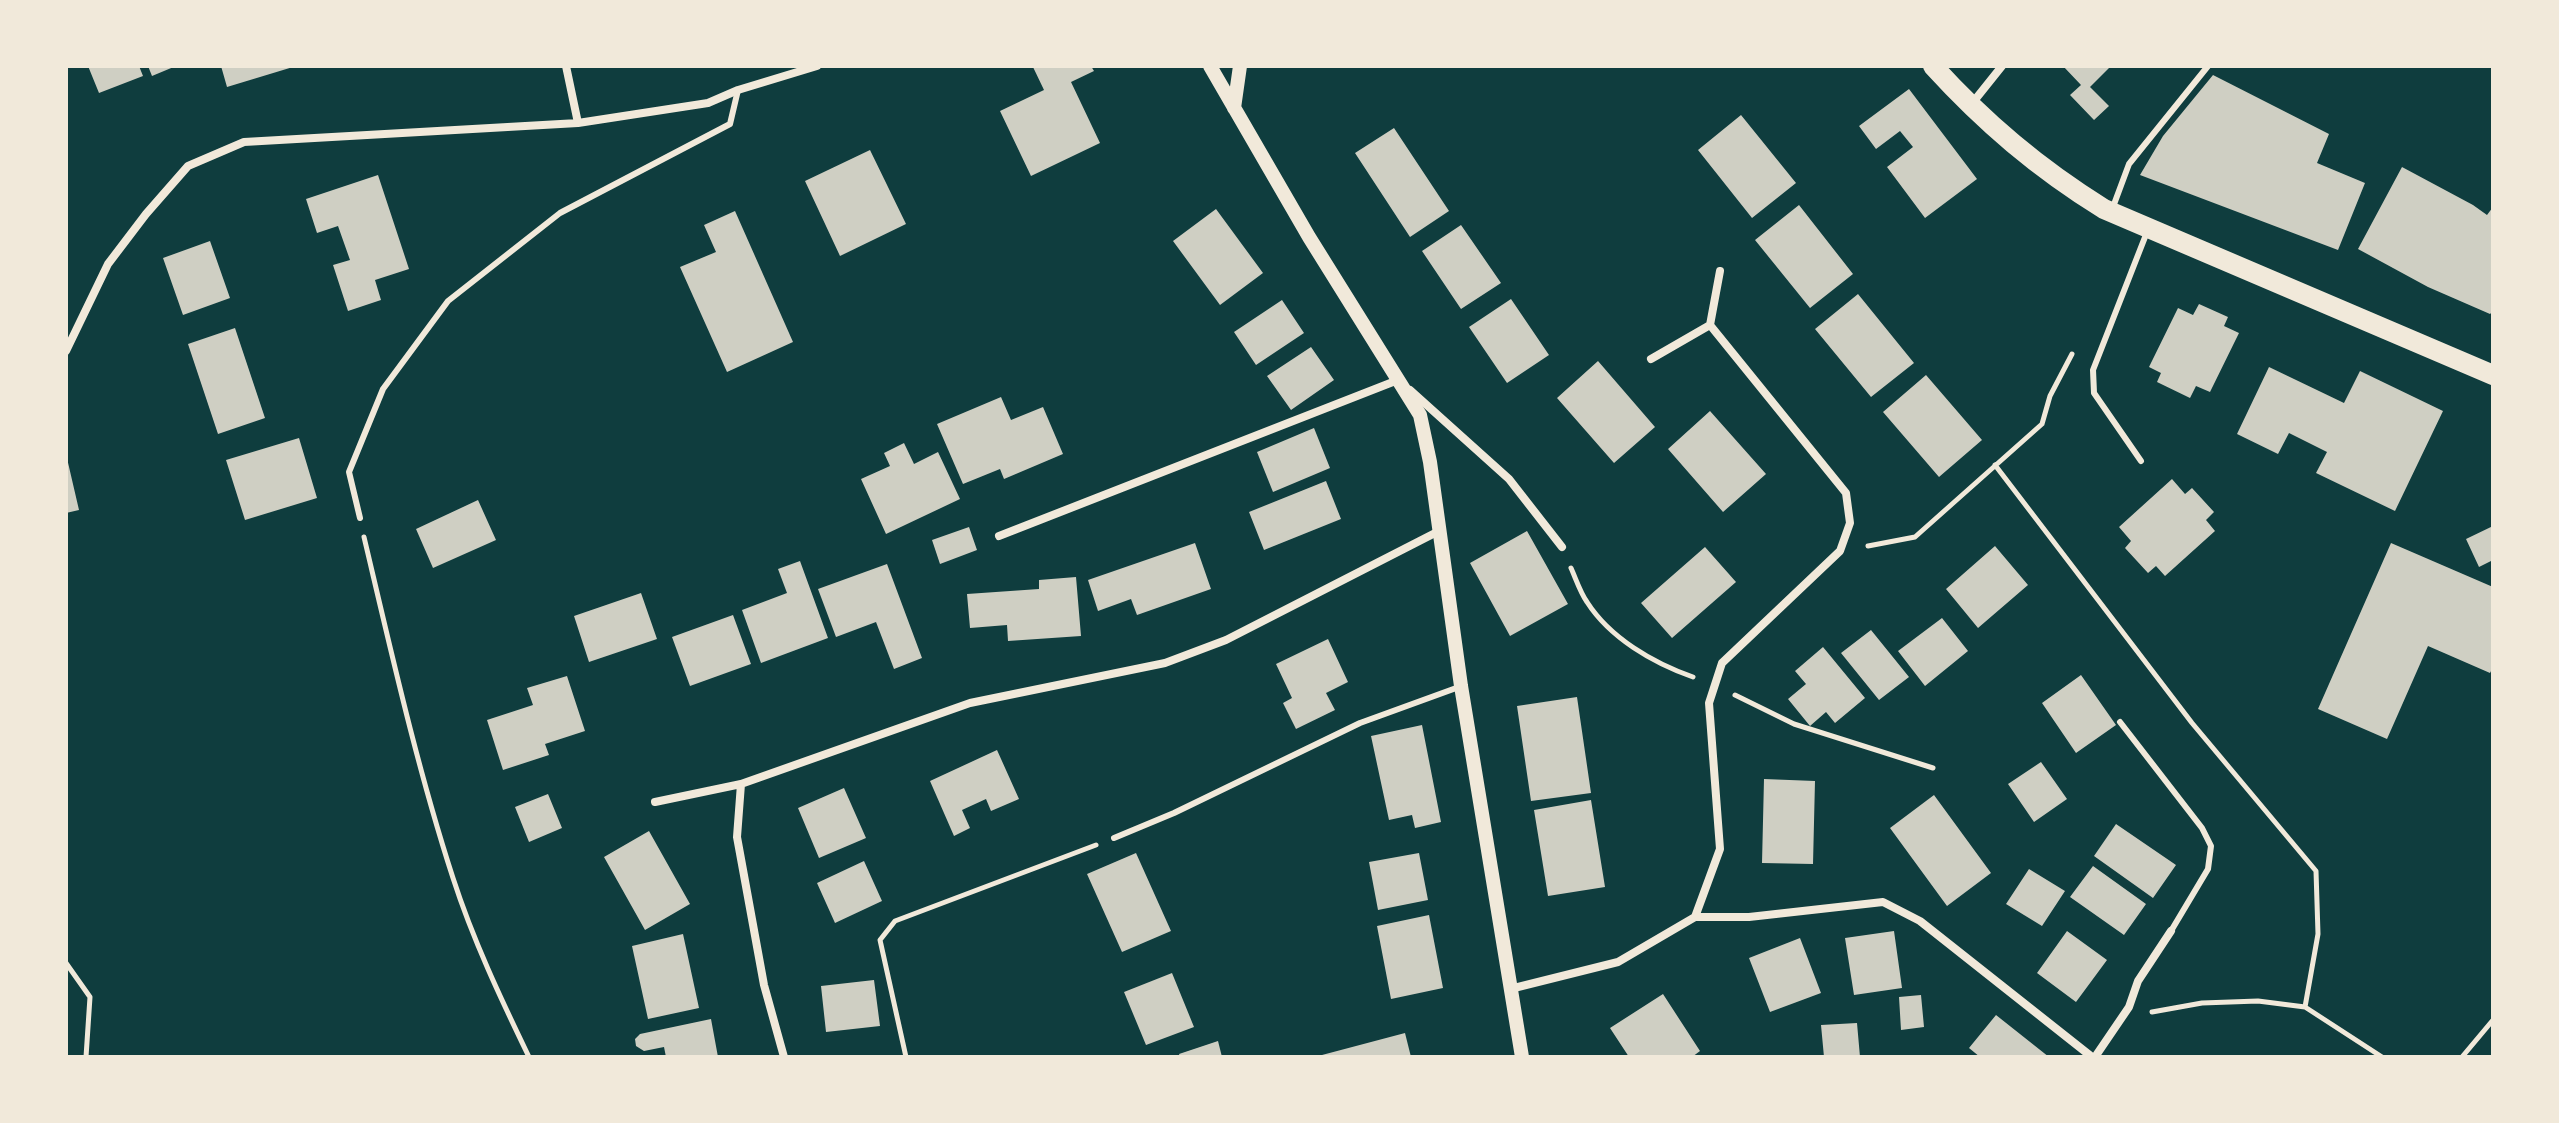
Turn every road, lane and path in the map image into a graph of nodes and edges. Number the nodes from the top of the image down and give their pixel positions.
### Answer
1 (566, 66) edge
2 (817, 66) edge
3 (1210, 66) edge
4 (1240, 66) edge
5 (1933, 66) edge
6 (2002, 66) edge
7 (2208, 66) edge
8 (738, 90) junction
9 (1970, 106) junction
10 (1234, 108) junction
11 (578, 123) junction
12 (2112, 211) junction
13 (2149, 229) junction
14 (1720, 271) dead end
15 (1710, 325) junction
16 (2075, 346) dead end
17 (66, 351) edge
18 (1651, 359) dead end
19 (2493, 375) edge
20 (1398, 380) junction
21 (2141, 461) dead end
22 (1995, 465) junction
23 (360, 518) joint
24 (1439, 531) junction
25 (999, 536) dead end
26 (1562, 547) dead end
27 (1840, 551) junction
28 (1461, 686) junction
29 (2120, 722) dead end
30 (741, 784) junction
31 (655, 802) dead end
32 (1114, 838) joint
33 (1695, 917) junction
34 (2171, 931) joint
35 (66, 963) edge
36 (1510, 989) junction
37 (2305, 1007) junction
38 (2123, 1016) junction
39 (2493, 1020) edge
40 (86, 1057) edge
41 (529, 1057) edge
42 (784, 1057) edge
43 (906, 1057) edge
44 (1522, 1057) edge
45 (2094, 1057) edge
46 (2382, 1057) edge
47 (2462, 1057) edge

1 - 11 street
2 - 8 street
3 - 10 street
4 - 10 street
5 - 9 main road
6 - 9 street
7 - 12 lane
8 - 11 street
8 - 23 lane
9 - 12 main road
10 - 20 street
11 - 17 street
12 - 13 main road
13 - 19 main road
13 - 21 lane
14 - 15 street
15 - 18 street
15 - 27 street
16 - 22 path
20 - 24 street
20 - 25 street
20 - 26 street
22 - 27 path
22 - 37 path
23 - 41 path
24 - 28 street
24 - 30 street
27 - 33 street
28 - 32 lane
28 - 36 street
29 - 34 lane
30 - 31 street
30 - 42 street
32 - 43 path
33 - 36 street
33 - 45 street
34 - 38 street
35 - 40 path
36 - 44 street
37 - 38 path
37 - 46 path
38 - 45 street
39 - 47 path

